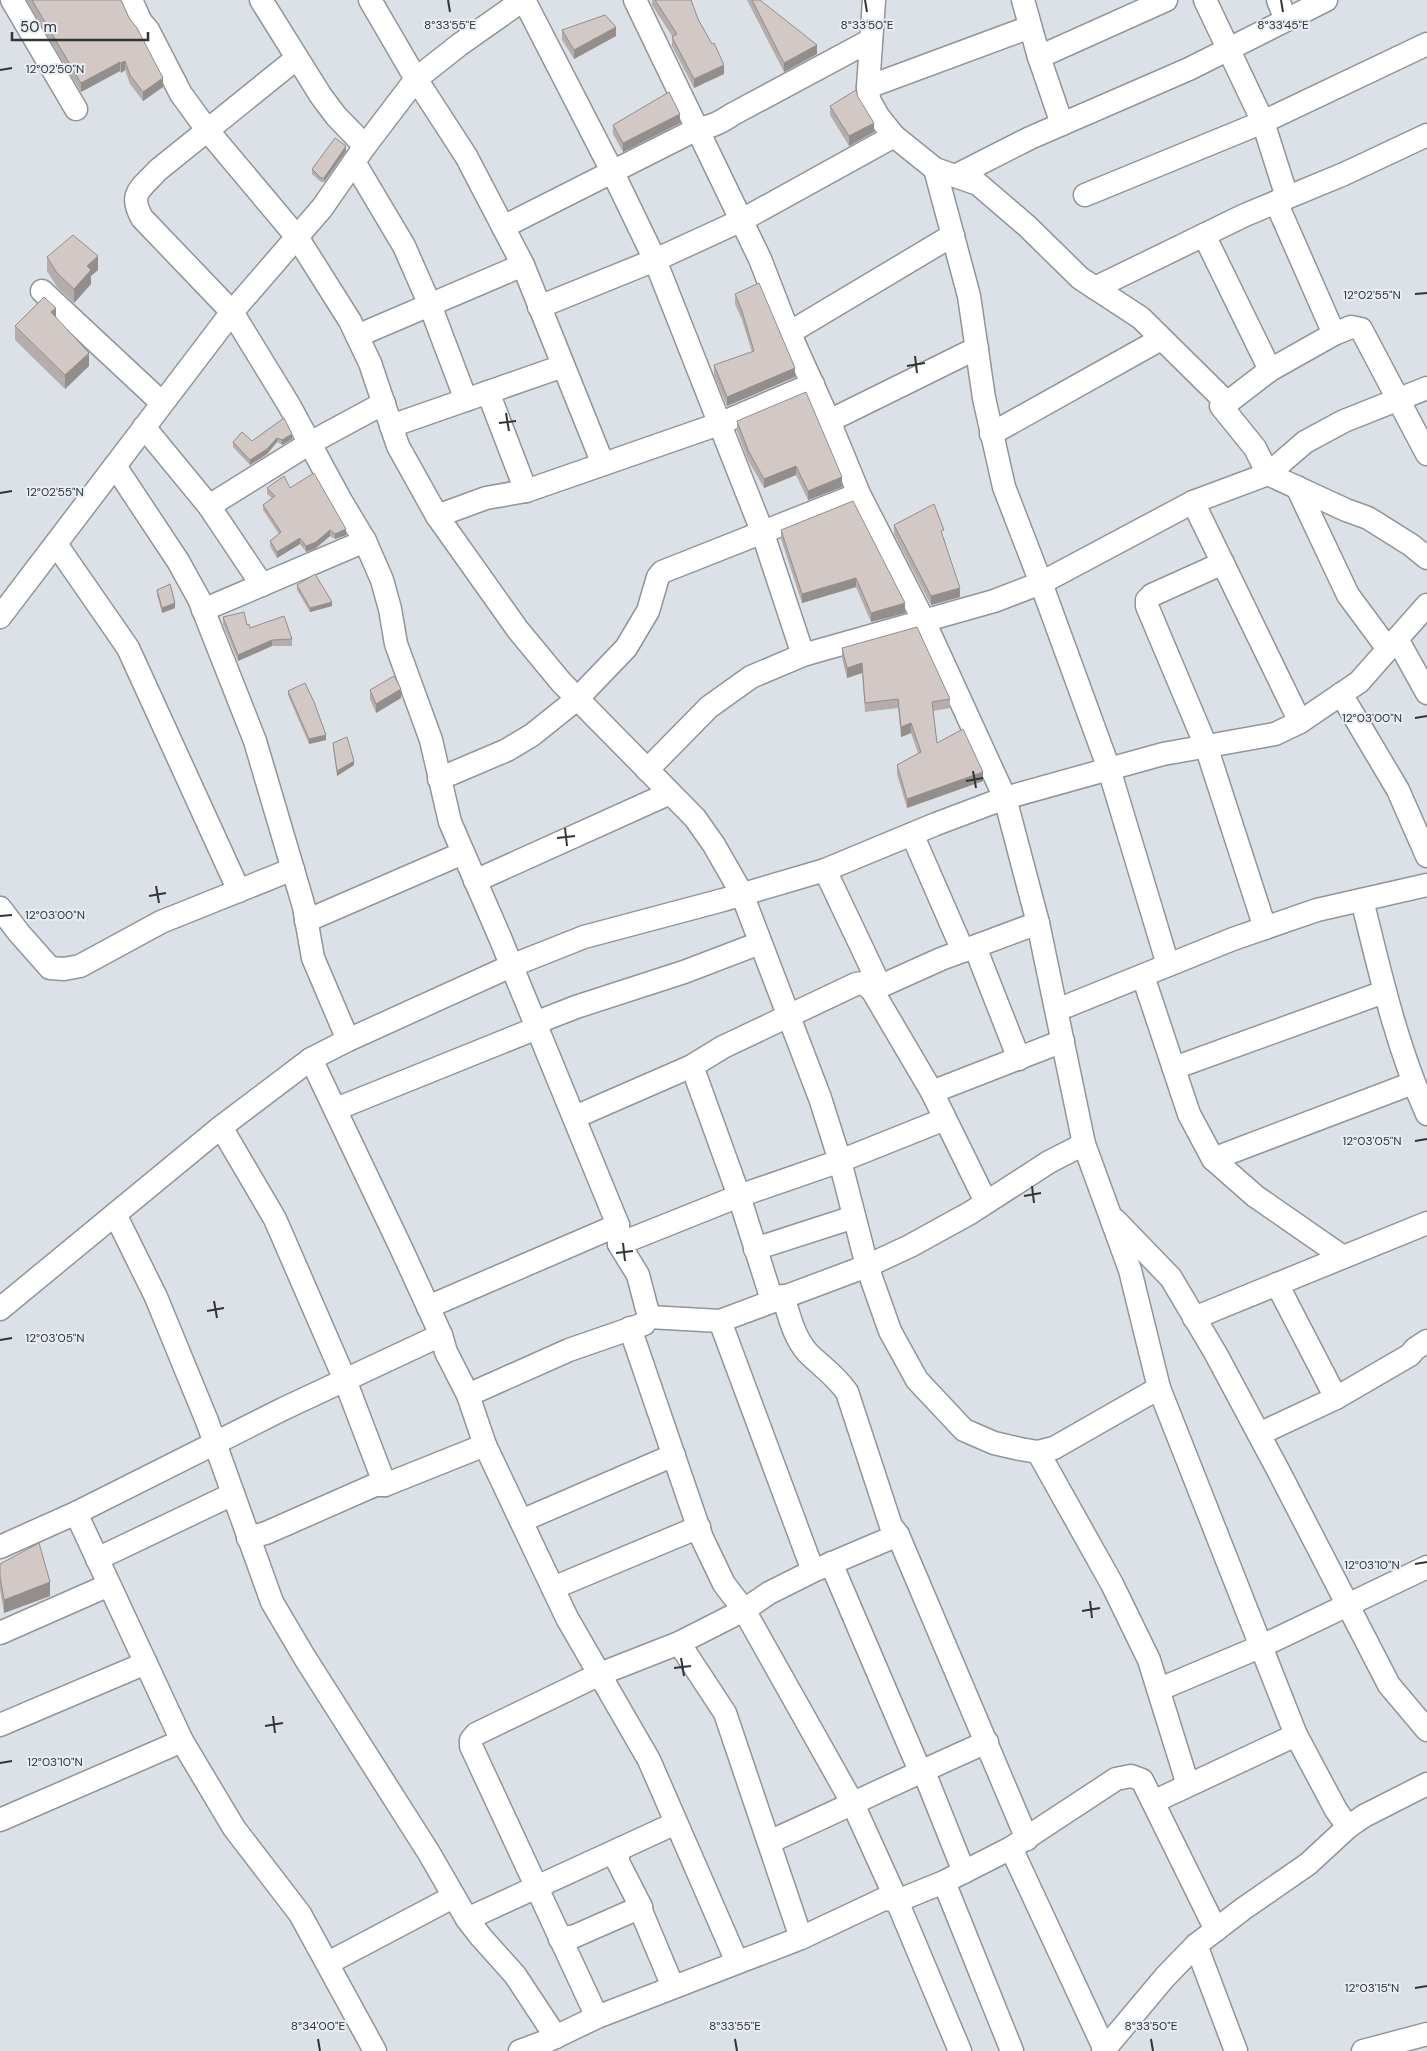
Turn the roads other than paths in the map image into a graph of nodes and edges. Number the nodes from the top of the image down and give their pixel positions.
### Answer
1 (12, 0) edge
2 (131, 0) edge
3 (261, 0) edge
4 (370, 0) edge
5 (523, 0) edge
6 (635, 0) edge
7 (874, 0) edge
8 (1023, 0) edge
9 (1166, 0) edge
10 (1205, 0) edge
11 (1278, 0) edge
12 (1326, 0) edge
13 (1286, 20) junction
14 (1030, 26) junction
15 (871, 40) junction
16 (1427, 44) edge
17 (1228, 49) junction
18 (1039, 57) junction
19 (297, 58) junction
20 (416, 79) junction
21 (868, 87) junction
22 (76, 109) dead end
23 (1263, 122) junction
24 (1062, 124) junction
25 (697, 129) junction
26 (208, 130) junction
27 (1427, 135) edge
28 (894, 136) junction
29 (359, 154) junction
30 (935, 168) junction
31 (614, 173) junction
32 (957, 175) junction
33 (1085, 195) dead end
34 (1282, 200) junction
35 (742, 220) junction
36 (503, 227) junction
37 (953, 235) junction
38 (1204, 235) junction
39 (297, 236) junction
40 (654, 260) junction
41 (523, 265) junction
42 (1095, 288) junction
43 (42, 291) dead end
44 (430, 305) junction
45 (539, 307) junction
46 (232, 312) junction
47 (790, 332) junction
48 (1334, 334) junction
49 (357, 336) junction
50 (1161, 338) junction
51 (977, 348) junction
52 (563, 366) junction
53 (1270, 370) junction
54 (813, 384) junction
55 (1427, 388) edge
56 (488, 392) junction
57 (1398, 399) junction
58 (466, 400) junction
59 (162, 403) junction
60 (384, 403) junction
61 (1226, 403) junction
62 (829, 421) junction
63 (719, 424) junction
64 (391, 426) junction
65 (144, 427) junction
66 (992, 434) junction
67 (310, 443) junction
68 (1427, 454) edge
69 (602, 464) junction
70 (115, 466) junction
71 (1268, 474) junction
72 (1297, 487) junction
73 (526, 490) junction
74 (859, 494) junction
75 (1193, 502) junction
76 (209, 506) junction
77 (437, 516) junction
78 (762, 532) junction
79 (366, 540) junction
80 (56, 544) junction
81 (1427, 558) edge
82 (1223, 563) junction
83 (1041, 583) junction
84 (262, 585) junction
85 (1427, 605) edge
86 (203, 610) junction
87 (0, 617) edge
88 (924, 621) junction
89 (1392, 644) junction
90 (803, 655) junction
91 (1427, 693) edge
92 (1341, 694) junction
93 (577, 698) junction
94 (1300, 722) junction
95 (1206, 746) junction
96 (1109, 769) junction
97 (647, 770) junction
98 (439, 779) junction
99 (670, 793) junction
100 (1005, 798) junction
101 (912, 834) junction
102 (463, 853) junction
103 (1427, 856) edge
104 (293, 869) junction
105 (825, 870) junction
106 (474, 881) junction
107 (1427, 885) edge
108 (239, 890) junction
109 (742, 894) junction
110 (1362, 900) junction
111 (0, 908) edge
112 (306, 921) junction
113 (1038, 923) junction
114 (1265, 928) junction
115 (760, 943) junction
116 (969, 949) junction
117 (1168, 965) junction
118 (511, 966) junction
119 (1143, 976) junction
120 (876, 988) junction
121 (1384, 992) junction
122 (1057, 1010) junction
123 (788, 1016) junction
124 (536, 1025) junction
125 (348, 1040) junction
126 (1063, 1041) junction
127 (310, 1059) junction
128 (1019, 1059) junction
129 (692, 1066) junction
130 (1174, 1068) junction
131 (1413, 1083) junction
132 (932, 1092) junction
133 (336, 1109) junction
134 (1427, 1114) edge
135 (575, 1117) junction
136 (945, 1119) junction
137 (221, 1127) junction
138 (1084, 1144) junction
139 (840, 1160) junction
140 (1214, 1160) junction
141 (739, 1196) junction
142 (986, 1202) junction
143 (115, 1214) junction
144 (1109, 1214) junction
145 (854, 1217) junction
146 (1427, 1223) edge
147 (619, 1235) junction
148 (755, 1249) junction
149 (1343, 1257) junction
150 (867, 1266) junction
151 (1278, 1284) junction
152 (777, 1298) junction
153 (428, 1307) junction
154 (0, 1309) edge
155 (1194, 1318) junction
156 (720, 1321) junction
157 (640, 1323) junction
158 (440, 1335) junction
159 (1427, 1341) edge
160 (345, 1380) junction
161 (1160, 1388) junction
162 (468, 1395) junction
163 (1336, 1398) junction
164 (1259, 1434) junction
165 (215, 1442) junction
166 (485, 1445) junction
167 (1038, 1452) junction
168 (674, 1455) junction
169 (385, 1485) junction
170 (233, 1494) junction
171 (76, 1513) junction
172 (521, 1521) junction
173 (699, 1527) junction
174 (898, 1535) junction
175 (248, 1538) junction
176 (0, 1547) edge
177 (97, 1559) junction
178 (822, 1567) junction
179 (1427, 1567) edge
180 (109, 1585) junction
181 (552, 1588) junction
182 (1348, 1604) junction
183 (744, 1610) junction
184 (0, 1633) edge
185 (679, 1643) junction
186 (1262, 1646) junction
187 (146, 1663) junction
188 (600, 1674) junction
189 (1160, 1689) junction
190 (0, 1725) edge
191 (1427, 1730) edge
192 (1296, 1736) junction
193 (182, 1741) junction
194 (987, 1742) junction
195 (920, 1771) junction
196 (1188, 1785) junction
197 (1424, 1793) edge
198 (1153, 1802) junction
199 (853, 1804) junction
200 (0, 1820) edge
201 (676, 1822) junction
202 (1348, 1827) junction
203 (769, 1842) junction
204 (1019, 1843) junction
205 (618, 1850) junction
206 (964, 1872) junction
207 (944, 1882) junction
208 (536, 1888) junction
209 (453, 1897) junction
210 (898, 1901) junction
211 (641, 1907) junction
212 (467, 1919) junction
213 (1216, 1930) junction
214 (801, 1938) junction
215 (560, 1939) junction
216 (1196, 1945) junction
217 (737, 1962) junction
218 (328, 1963) junction
219 (674, 1987) junction
220 (597, 2017) junction
221 (1427, 2034) edge
222 (554, 2043) edge
223 (1104, 2050) edge
224 (375, 2051) edge
225 (520, 2051) edge
226 (960, 2051) edge
227 (1012, 2051) edge
228 (1236, 2051) edge
229 (1363, 2051) edge

1 - 22 street
2 - 26 street
3 - 19 street
4 - 20 street
5 - 20 street
5 - 31 street
6 - 25 street
7 - 15 street
8 - 14 street
9 - 18 street
10 - 17 street
11 - 13 street
12 - 13 street
13 - 17 street
14 - 18 street
14 - 21 street
15 - 21 street
15 - 25 street
16 - 23 street
17 - 23 street
17 - 24 street
18 - 24 street
19 - 26 street
19 - 29 street
20 - 29 street
20 - 36 street
21 - 28 street
23 - 33 street
23 - 34 street
24 - 32 street
25 - 31 street
25 - 35 street
26 - 39 street
26 - 46 street
27 - 34 street
28 - 30 street
28 - 35 street
29 - 39 street
29 - 44 street
30 - 32 street
30 - 37 street
31 - 36 street
31 - 40 street
32 - 42 street
34 - 38 street
34 - 48 street
35 - 40 street
35 - 47 street
36 - 41 street
37 - 47 street
37 - 51 street
38 - 42 street
38 - 53 street
39 - 46 street
39 - 49 street
40 - 45 street
40 - 63 street
41 - 44 street
41 - 45 street
42 - 50 street
43 - 59 street
44 - 49 street
44 - 58 street
45 - 52 street
46 - 59 street
46 - 67 street
47 - 54 street
48 - 53 street
48 - 57 street
49 - 60 street
50 - 61 street
50 - 66 street
51 - 62 street
51 - 66 street
52 - 56 street
52 - 69 street
53 - 61 street
54 - 62 street
54 - 63 street
55 - 57 street
56 - 58 street
56 - 73 street
57 - 68 street
57 - 71 street
58 - 64 street
59 - 65 street
60 - 64 street
60 - 67 street
61 - 71 street
62 - 74 street
63 - 69 street
63 - 78 street
64 - 77 street
65 - 70 street
65 - 76 street
66 - 83 street
67 - 76 street
67 - 79 street
69 - 73 street
70 - 80 street
70 - 86 street
71 - 72 street
71 - 75 street
72 - 81 street
72 - 89 street
73 - 77 street
74 - 78 street
74 - 88 street
75 - 82 street
75 - 83 street
76 - 84 street
77 - 93 street
78 - 90 street
78 - 93 street
79 - 84 street
79 - 98 street
80 - 87 street
80 - 108 street
82 - 94 street
82 - 95 street
83 - 88 street
83 - 96 street
84 - 86 street
85 - 89 street
86 - 104 street
88 - 90 street
88 - 100 street
89 - 91 street
89 - 92 street
90 - 97 street
92 - 94 street
92 - 103 street
93 - 97 street
93 - 98 street
94 - 95 street
95 - 96 street
95 - 114 street
96 - 100 street
96 - 117 street
97 - 99 street
98 - 102 street
99 - 106 street
99 - 109 street
100 - 101 street
100 - 113 street
101 - 105 street
101 - 116 street
102 - 106 street
102 - 112 street
104 - 108 street
104 - 112 street
105 - 109 street
105 - 120 street
106 - 118 street
107 - 110 street
108 - 111 street
109 - 115 street
109 - 118 street
110 - 114 street
110 - 121 street
112 - 125 street
113 - 116 street
113 - 122 street
114 - 117 street
115 - 123 street
115 - 124 street
116 - 120 street
116 - 128 street
117 - 119 street
118 - 124 street
118 - 125 street
119 - 122 street
119 - 130 street
120 - 123 street
120 - 132 street
121 - 130 street
121 - 131 street
122 - 126 street
123 - 129 street
123 - 139 street
124 - 133 street
124 - 135 street
125 - 127 street
126 - 128 street
126 - 138 street
127 - 133 street
127 - 137 street
128 - 132 street
129 - 135 street
129 - 141 street
130 - 140 street
131 - 134 street
131 - 140 street
132 - 136 street
133 - 153 street
135 - 147 street
136 - 139 street
136 - 142 street
137 - 143 street
137 - 160 street
138 - 142 street
138 - 144 street
139 - 141 street
139 - 145 street
140 - 149 street
141 - 147 street
141 - 148 street
142 - 150 street
143 - 154 street
143 - 165 street
144 - 155 street
144 - 161 street
145 - 148 street
145 - 150 street
146 - 149 street
147 - 153 street
147 - 157 street
148 - 152 street
149 - 151 street
150 - 152 street
150 - 167 street
151 - 155 street
151 - 163 street
152 - 156 street
152 - 174 street
153 - 158 street
155 - 164 street
156 - 157 street
156 - 178 street
157 - 162 street
157 - 168 street
158 - 160 street
158 - 162 street
159 - 163 street
160 - 165 street
160 - 169 street
161 - 167 street
161 - 186 street
162 - 166 street
163 - 164 street
164 - 182 street
165 - 170 street
165 - 171 street
166 - 169 street
166 - 172 street
167 - 189 street
168 - 172 street
168 - 173 street
169 - 175 street
170 - 175 street
170 - 177 street
171 - 176 street
171 - 177 street
172 - 181 street
173 - 181 street
173 - 183 street
174 - 178 street
174 - 194 street
175 - 209 street
177 - 180 street
178 - 183 street
178 - 195 street
179 - 182 street
180 - 184 street
180 - 187 street
181 - 188 street
182 - 186 street
182 - 191 street
183 - 185 street
183 - 199 street
185 - 188 street
185 - 203 street
186 - 189 street
186 - 192 street
187 - 190 street
187 - 193 street
188 - 201 street
188 - 208 street
189 - 196 street
192 - 196 street
192 - 202 street
193 - 200 street
193 - 218 street
194 - 195 street
194 - 204 street
195 - 199 street
195 - 206 street
196 - 198 street
197 - 202 street
198 - 204 street
198 - 213 street
199 - 203 street
199 - 210 street
201 - 205 street
201 - 217 street
202 - 213 street
203 - 214 street
204 - 206 street
204 - 223 street
205 - 208 street
205 - 211 street
206 - 207 street
207 - 210 street
207 - 227 street
208 - 212 street
208 - 215 street
209 - 212 street
209 - 218 street
210 - 214 street
210 - 226 street
211 - 215 street
211 - 219 street
212 - 222 street
213 - 216 street
214 - 217 street
215 - 220 street
216 - 223 street
216 - 228 street
217 - 219 street
218 - 224 street
219 - 220 street
220 - 222 street
221 - 229 street
222 - 225 street

